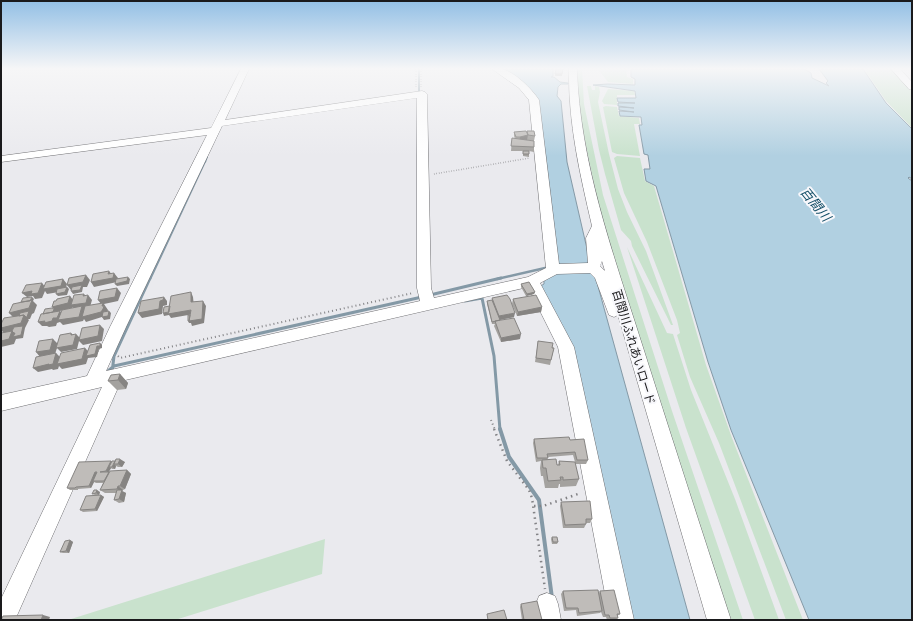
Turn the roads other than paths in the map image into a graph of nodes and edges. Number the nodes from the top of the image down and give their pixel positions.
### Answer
1 (232, 98) edge
2 (393, 98) edge
3 (419, 98) edge
4 (533, 98) edge
5 (574, 98) edge
6 (220, 125) junction
7 (1, 159) edge
8 (598, 226) junction
9 (592, 267) junction
10 (555, 269) junction
11 (532, 281) junction
12 (424, 296) junction
13 (629, 332) junction
14 (104, 377) junction
15 (1, 403) edge
16 (3, 620) edge
17 (622, 620) edge
18 (719, 620) edge

1 - 6 street
2 - 6 street
3 - 12 street
4 - 10 street
5 - 8 street, 百間川ふれあいロード
6 - 7 street
6 - 14 street
8 - 9 street
8 - 13 street, 百間川ふれあいロード
9 - 10 street
9 - 13 street
10 - 11 street
11 - 12 street
11 - 17 street
12 - 14 street
13 - 18 street, 百間川ふれあいロード
14 - 15 street
14 - 16 street

